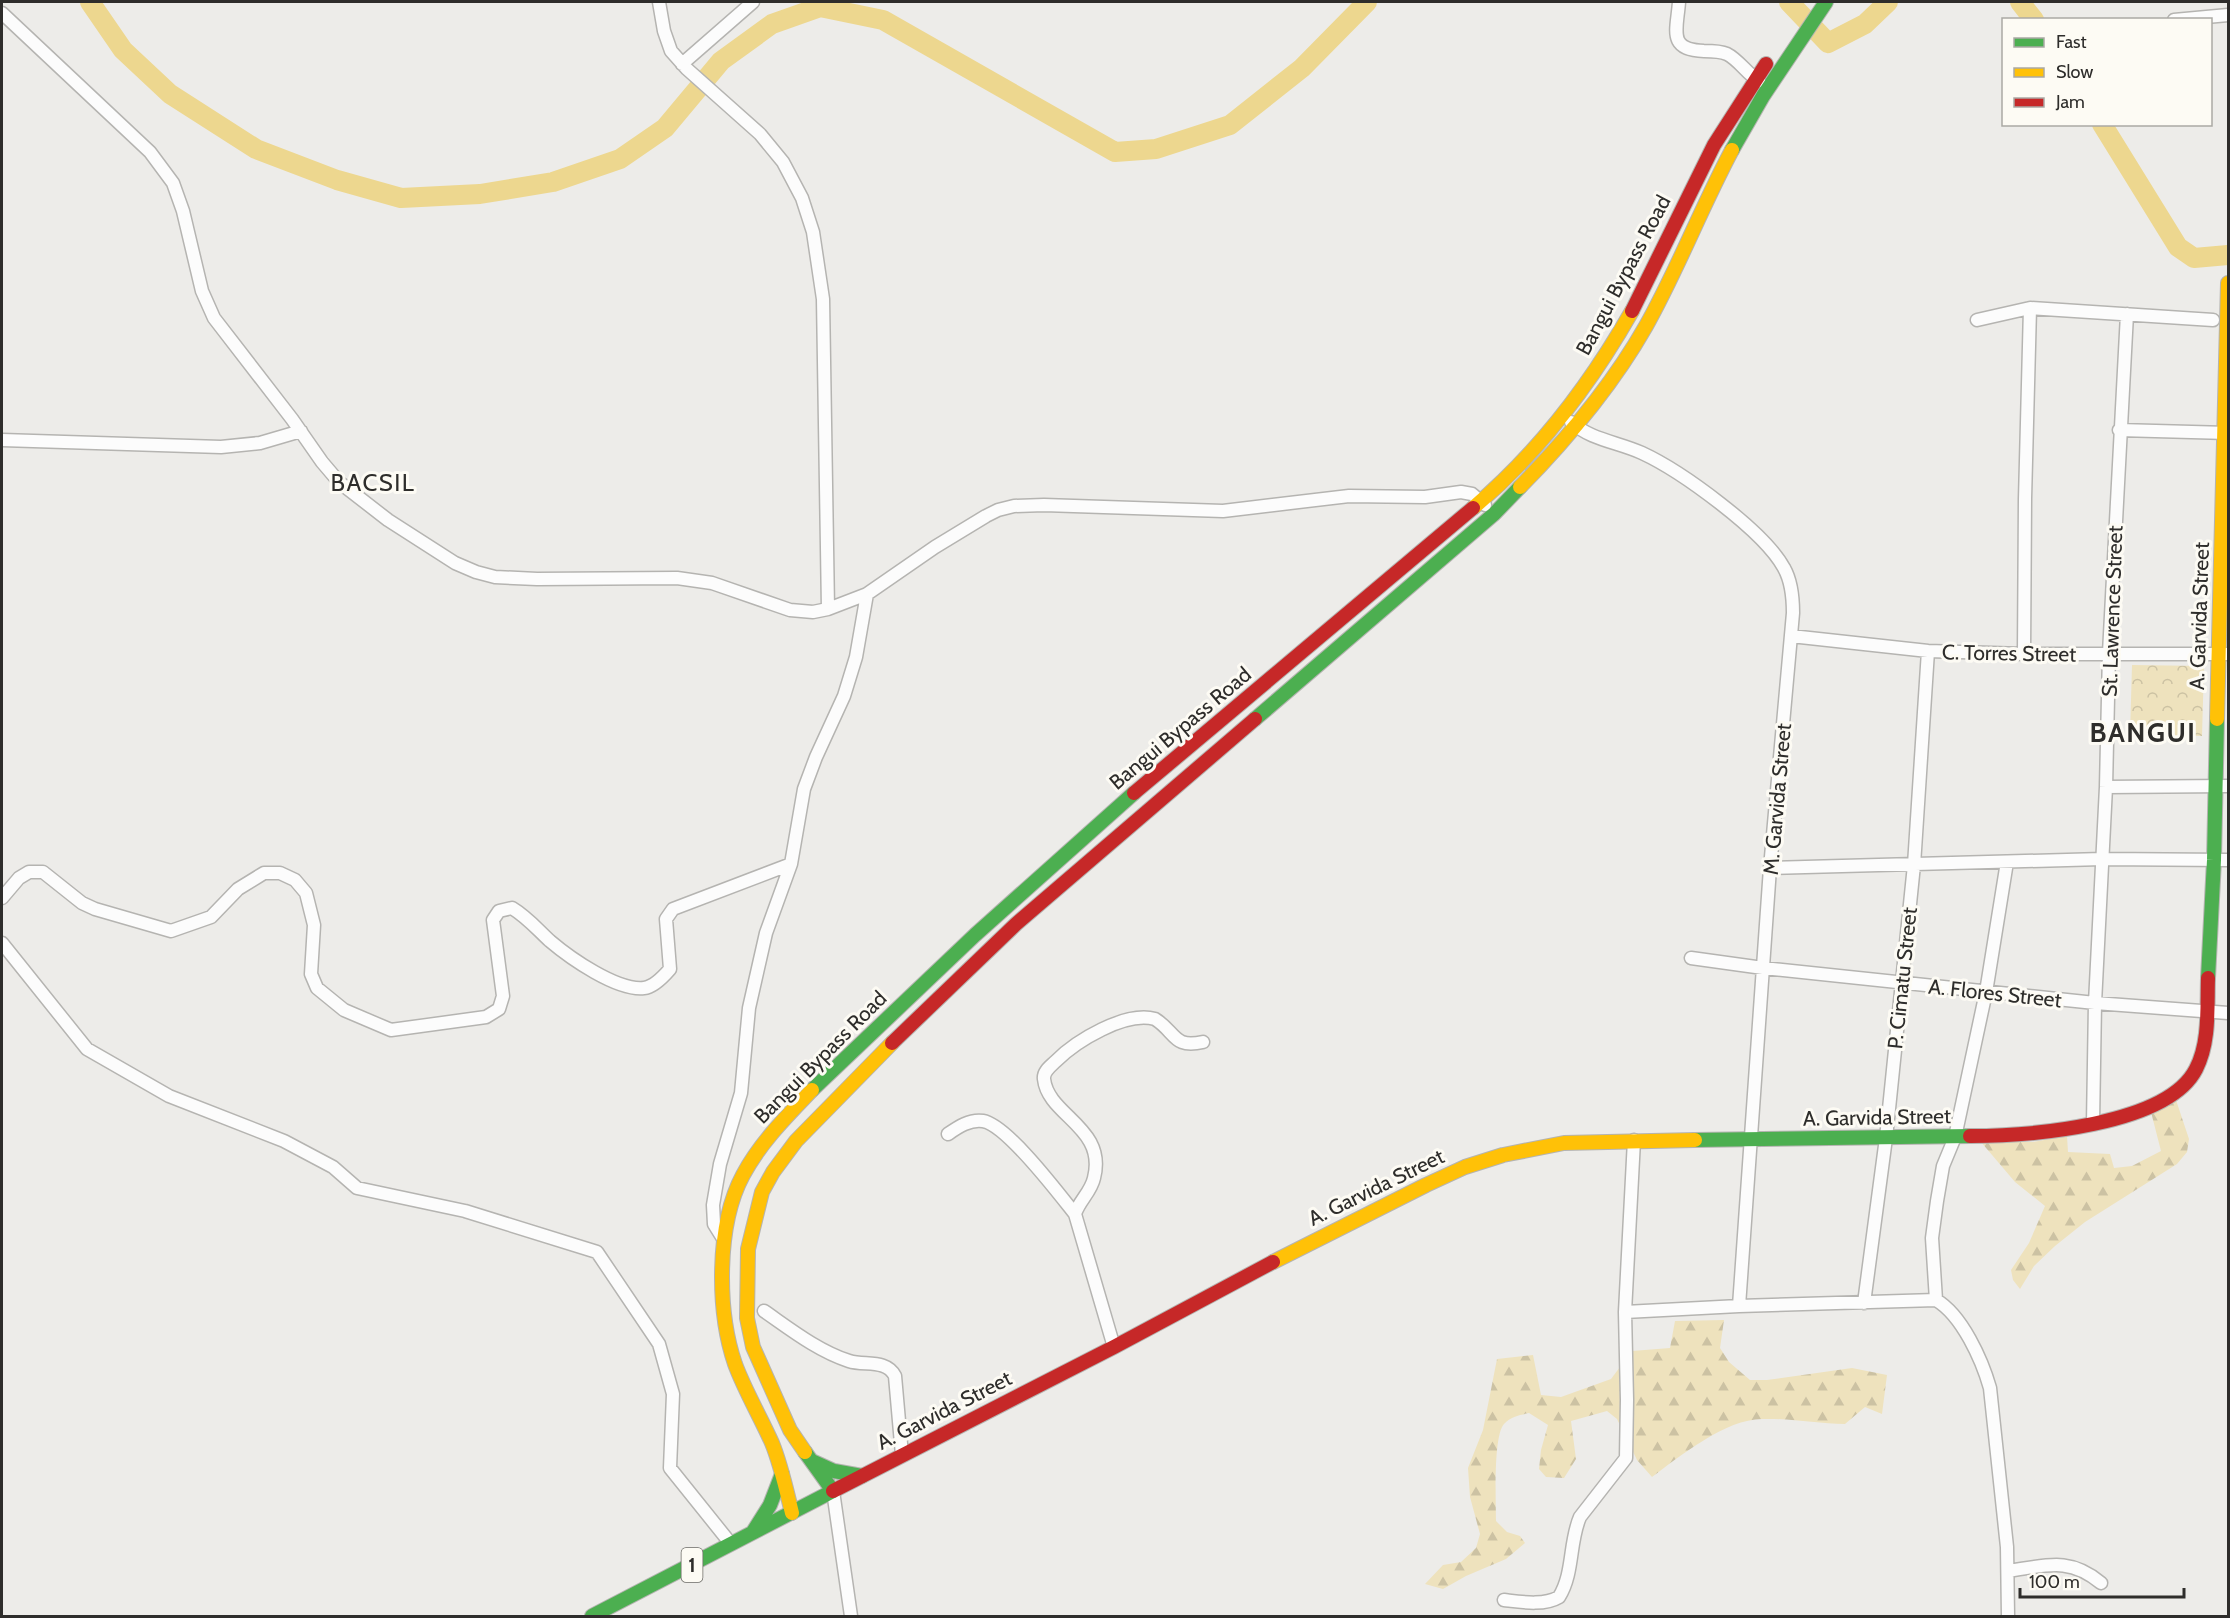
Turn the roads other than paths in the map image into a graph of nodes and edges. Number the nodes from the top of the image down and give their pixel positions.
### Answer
1 (659, 2) edge
2 (753, 2) edge
3 (1678, 2) edge
4 (1826, 2) edge
5 (2, 14) edge
6 (2229, 15) edge
7 (2196, 18) edge
8 (1774, 53) dead end
9 (684, 66) junction
10 (1761, 83) junction
11 (2228, 285) edge
12 (2030, 308) junction
13 (2127, 315) junction
14 (1977, 320) dead end
15 (2213, 320) dead end
16 (1562, 414) junction
17 (1575, 426) junction
18 (2119, 430) junction
19 (301, 431) junction
20 (2227, 433) edge
21 (2, 440) edge
22 (1481, 501) junction
23 (1494, 514) junction
24 (867, 594) junction
25 (828, 609) junction
26 (1791, 636) junction
27 (1928, 651) junction
28 (2109, 653) junction
29 (2024, 654) junction
30 (2224, 654) edge
31 (2222, 786) edge
32 (2106, 787) junction
33 (2102, 859) junction
34 (2222, 860) edge
35 (2007, 862) junction
36 (791, 864) junction
37 (1914, 865) junction
38 (1770, 868) junction
39 (2, 898) edge
40 (2, 943) edge
41 (1691, 958) dead end
42 (1763, 968) junction
43 (1900, 982) junction
44 (1986, 992) junction
45 (2095, 1004) junction
46 (2207, 1012) junction
47 (2229, 1013) edge
48 (1203, 1042) dead end
49 (2093, 1123) junction
50 (948, 1134) dead end
51 (1955, 1137) junction
52 (1886, 1138) junction
53 (1751, 1139) junction
54 (1634, 1140) junction
55 (1075, 1214) junction
56 (725, 1241) junction
57 (1936, 1299) junction
58 (1864, 1303) junction
59 (1739, 1306) junction
60 (764, 1311) dead end
61 (1625, 1312) junction
62 (1114, 1347) junction
63 (773, 1392) junction
64 (752, 1401) junction
65 (902, 1455) junction
66 (811, 1460) junction
67 (782, 1474) junction
68 (862, 1476) junction
69 (833, 1491) junction
70 (792, 1513) junction
71 (751, 1534) junction
72 (731, 1545) junction
73 (2008, 1571) junction
74 (2101, 1582) dead end
75 (1504, 1600) dead end
76 (592, 1617) edge
77 (851, 1617) edge
78 (2008, 1617) edge

1 - 9 street
2 - 9 street
3 - 10 street
4 - 10 main road, Bangui Bypass Road
5 - 19 street
6 - 7 street
8 - 10 main road, Bangui Bypass Road
9 - 25 street
10 - 16 main road, Bangui Bypass Road
10 - 17 main road, Bangui Bypass Road
11 - 20 main road, A. Garvida Street / 1
12 - 13 street
12 - 14 street
12 - 29 street
13 - 15 street
13 - 18 street, St. Lawrence Street
16 - 17 street, M. Garvida Street
16 - 22 main road, Bangui Bypass Road
17 - 23 main road, Bangui Bypass Road
17 - 26 street, M. Garvida Street
18 - 20 street
18 - 28 street, St. Lawrence Street
19 - 21 street
19 - 25 street
20 - 30 main road, A. Garvida Street / 1
22 - 23 street
22 - 24 street
22 - 56 main road, Bangui Bypass Road
23 - 63 main road, Bangui Bypass Road
24 - 25 street
24 - 36 street
26 - 27 street, C. Torres Street
26 - 38 street, M. Garvida Street
27 - 29 street, C. Torres Street
27 - 37 street, P. Cimatu Street
28 - 29 street, C. Torres Street
28 - 30 street, C. Torres Street
28 - 32 street, St. Lawrence Street
30 - 31 main road, A. Garvida Street / 1
31 - 32 street
31 - 34 main road, A. Garvida Street / 1
32 - 33 street, St. Lawrence Street
33 - 34 street
33 - 35 street
33 - 45 street, St. Lawrence Street
34 - 46 main road, A. Garvida Street / 1
35 - 37 street
35 - 44 street
36 - 39 street
36 - 56 street
37 - 38 street
37 - 43 street, P. Cimatu Street
38 - 42 street, M. Garvida Street
40 - 72 street
41 - 42 street, A. Flores Street
42 - 43 street, A. Flores Street
42 - 53 street, M. Garvida Street
43 - 44 street, A. Flores Street
43 - 52 street, P. Cimatu Street
44 - 45 street, A. Flores Street
44 - 51 street
45 - 46 street, A. Flores Street
45 - 49 street, St. Lawrence Street
46 - 47 street, A. Flores Street
46 - 49 main road, A. Garvida Street / 1
48 - 55 street
49 - 51 main road, A. Garvida Street / 1
50 - 55 street
51 - 52 main road, A. Garvida Street / 1
51 - 57 street
52 - 53 main road, A. Garvida Street / 1
52 - 58 street, P. Cimatu Street
53 - 54 main road, A. Garvida Street / 1
53 - 59 street, M. Garvida Street
54 - 61 street
54 - 62 main road, A. Garvida Street / 1
55 - 62 street
56 - 64 main road, Bangui Bypass Road
57 - 58 street
57 - 73 street
58 - 59 street
59 - 61 street
60 - 65 street
61 - 75 street
62 - 65 main road, A. Garvida Street / 1
63 - 64 main road
63 - 66 main road, Bangui Bypass Road
64 - 67 main road, Bangui Bypass Road
65 - 68 main road, A. Garvida Street / 1
66 - 68 main road
66 - 69 main road, Bangui Bypass Road
67 - 70 main road, Bangui Bypass Road
67 - 71 main road
68 - 69 main road, A. Garvida Street / 1
69 - 70 main road, 1
69 - 77 street
70 - 71 main road, 1
71 - 72 main road, 1
72 - 76 main road, 1
73 - 74 street
73 - 78 street

